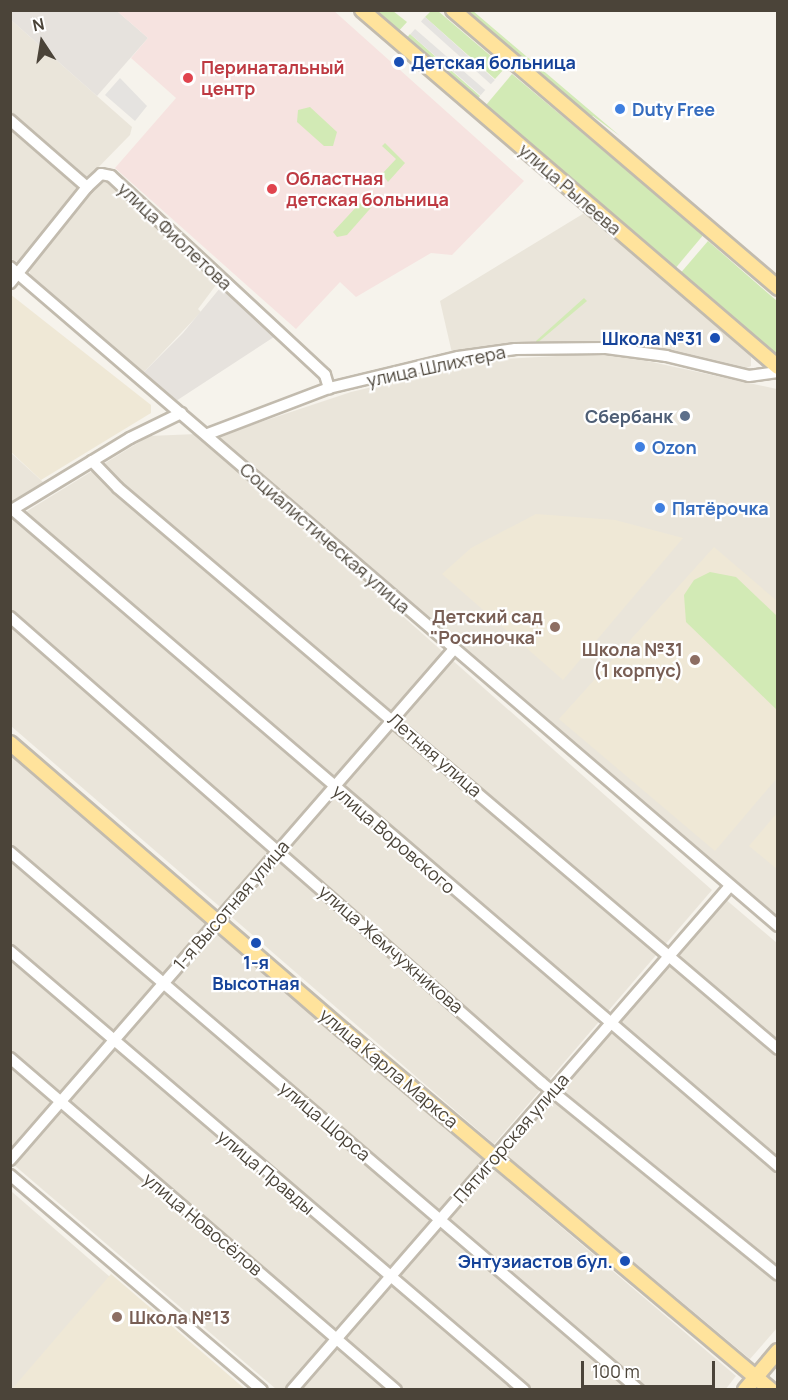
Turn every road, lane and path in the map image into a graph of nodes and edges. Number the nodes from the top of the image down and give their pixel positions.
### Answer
1 (362, 10) edge
2 (453, 10) edge
3 (10, 120) edge
4 (87, 187) junction
5 (15, 270) edge
6 (10, 284) edge
7 (777, 288) edge
8 (777, 366) edge
9 (777, 372) edge
10 (329, 388) junction
11 (181, 413) junction
12 (208, 434) junction
13 (92, 461) junction
14 (12, 511) edge
15 (10, 617) edge
16 (453, 650) junction
17 (393, 718) junction
18 (10, 744) edge
19 (334, 787) junction
20 (279, 850) junction
21 (10, 852) edge
22 (730, 886) junction
23 (217, 922) junction
24 (777, 926) edge
25 (10, 951) edge
26 (668, 956) junction
27 (163, 984) junction
28 (610, 1024) junction
29 (115, 1039) junction
30 (777, 1049) edge
31 (10, 1058) edge
32 (552, 1091) junction
33 (62, 1102) junction
34 (495, 1157) junction
35 (10, 1160) edge
36 (777, 1166) edge
37 (10, 1175) edge
38 (442, 1218) junction
39 (392, 1275) junction
40 (777, 1275) edge
41 (337, 1338) junction
42 (777, 1350) edge
43 (756, 1376) junction
44 (262, 1389) edge
45 (292, 1389) edge
46 (396, 1389) edge
47 (524, 1389) edge
48 (639, 1389) edge
49 (745, 1389) edge
50 (771, 1389) edge

1 - 8 main road, улица Рылеева
2 - 7 main road
3 - 4 street
4 - 5 street
4 - 10 street, улица Фиолетова
5 - 6 street
5 - 11 street, Социалистическая улица
9 - 10 street, улица Шлихтера
10 - 12 street, улица Шлихтера
11 - 12 street, Социалистическая улица
11 - 13 street
12 - 16 street, Социалистическая улица
13 - 14 street
13 - 17 street, Летняя улица
14 - 19 street, улица Воровского
15 - 20 street, улица Жемчужникова
16 - 17 street, 1-я Высотная улица
16 - 22 street, Социалистическая улица
17 - 19 street, 1-я Высотная улица
17 - 26 street, Летняя улица
18 - 23 main road, улица Карла Маркса
19 - 20 street, 1-я Высотная улица
19 - 28 street, улица Воровского
20 - 23 street, 1-я Высотная улица
20 - 32 street, улица Жемчужникова
21 - 27 street, улица Щорса
22 - 24 street, Социалистическая улица
22 - 26 street, Пятигорская улица
23 - 27 street, 1-я Высотная улица
23 - 34 main road, улица Карла Маркса
25 - 29 street, улица Правды
26 - 28 street, Пятигорская улица
26 - 30 street, Летняя улица
27 - 29 street, 1-я Высотная улица
27 - 38 street, улица Щорса
28 - 32 street, Пятигорская улица
28 - 36 street, улица Воровского
29 - 33 street, 1-я Высотная улица
29 - 39 street, улица Правды
31 - 33 street, улица Новосёлов
32 - 34 street, Пятигорская улица
32 - 40 street, улица Жемчужникова
33 - 35 street, 1-я Высотная улица
33 - 41 street, улица Новосёлов
34 - 38 street, Пятигорская улица
34 - 43 main road, улица Карла Маркса
37 - 44 street
38 - 39 street, Пятигорская улица
38 - 48 street, улица Щорса
39 - 41 street, Пятигорская улица
39 - 47 street, улица Правды
41 - 45 street, Пятигорская улица
41 - 46 street, улица Новосёлов
42 - 43 main road
43 - 49 main road
43 - 50 main road, улица Карла Маркса

